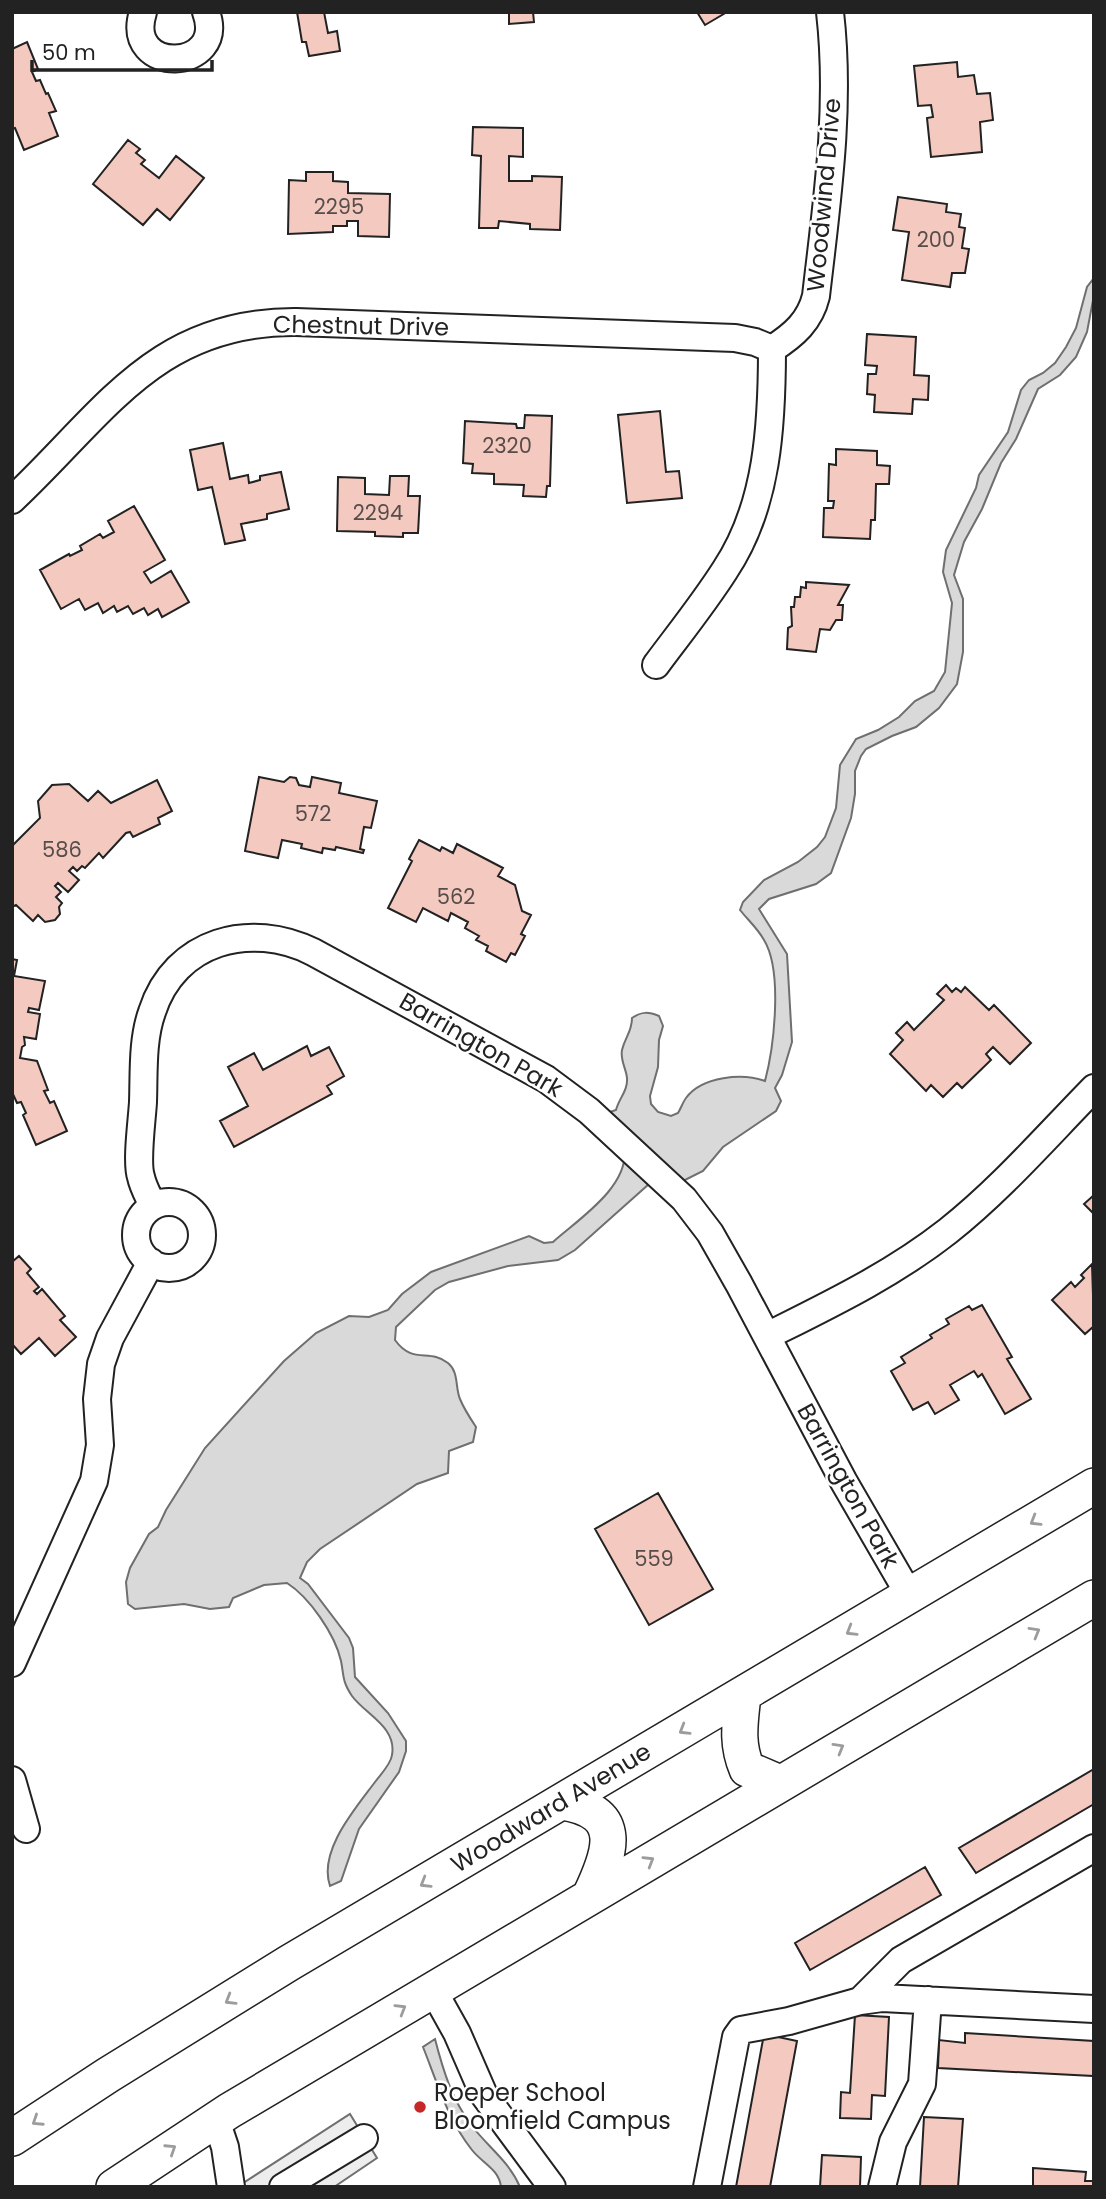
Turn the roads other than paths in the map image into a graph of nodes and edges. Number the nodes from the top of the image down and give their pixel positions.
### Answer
1 (143, 12) edge
2 (206, 12) edge
3 (830, 12) edge
4 (772, 349) junction
5 (12, 500) edge
6 (656, 665) dead end
7 (1094, 1088) edge
8 (153, 1206) junction
9 (151, 1262) junction
10 (766, 1336) junction
11 (1094, 1486) edge
12 (910, 1596) junction
13 (1094, 1598) edge
14 (12, 1663) edge
15 (743, 1695) junction
16 (12, 1780) edge
17 (780, 1783) junction
18 (562, 1802) junction
19 (26, 1829) dead end
20 (1094, 1848) edge
21 (590, 1896) junction
22 (433, 1990) junction
23 (928, 2000) junction
24 (860, 2001) junction
25 (1094, 2009) edge
26 (216, 2120) junction
27 (12, 2138) edge
28 (364, 2138) dead end
29 (114, 2187) edge
30 (231, 2187) edge
31 (283, 2187) edge
32 (552, 2187) edge
33 (707, 2187) edge
34 (882, 2187) edge

1 - 2 street
3 - 4 street, Woodwind Drive
4 - 5 street, Chestnut Drive
4 - 6 street
7 - 10 street
8 - 9 street
8 - 9 street
8 - 10 street, Barrington Park
9 - 14 street
10 - 12 street, Barrington Park
11 -> 12 main road, Woodward Avenue
12 -> 15 main road, Woodward Avenue
17 -> 13 main road
15 - 17 main road
15 -> 18 main road, Woodward Avenue
16 - 19 street
21 -> 17 main road
18 - 21 main road
18 -> 27 main road, Woodward Avenue
20 - 24 street
21 - 22 main road
26 -> 22 main road
22 - 32 street
23 - 24 street
23 - 25 street
23 - 34 street
24 - 33 street
29 -> 26 main road
26 - 30 street
28 - 31 street

